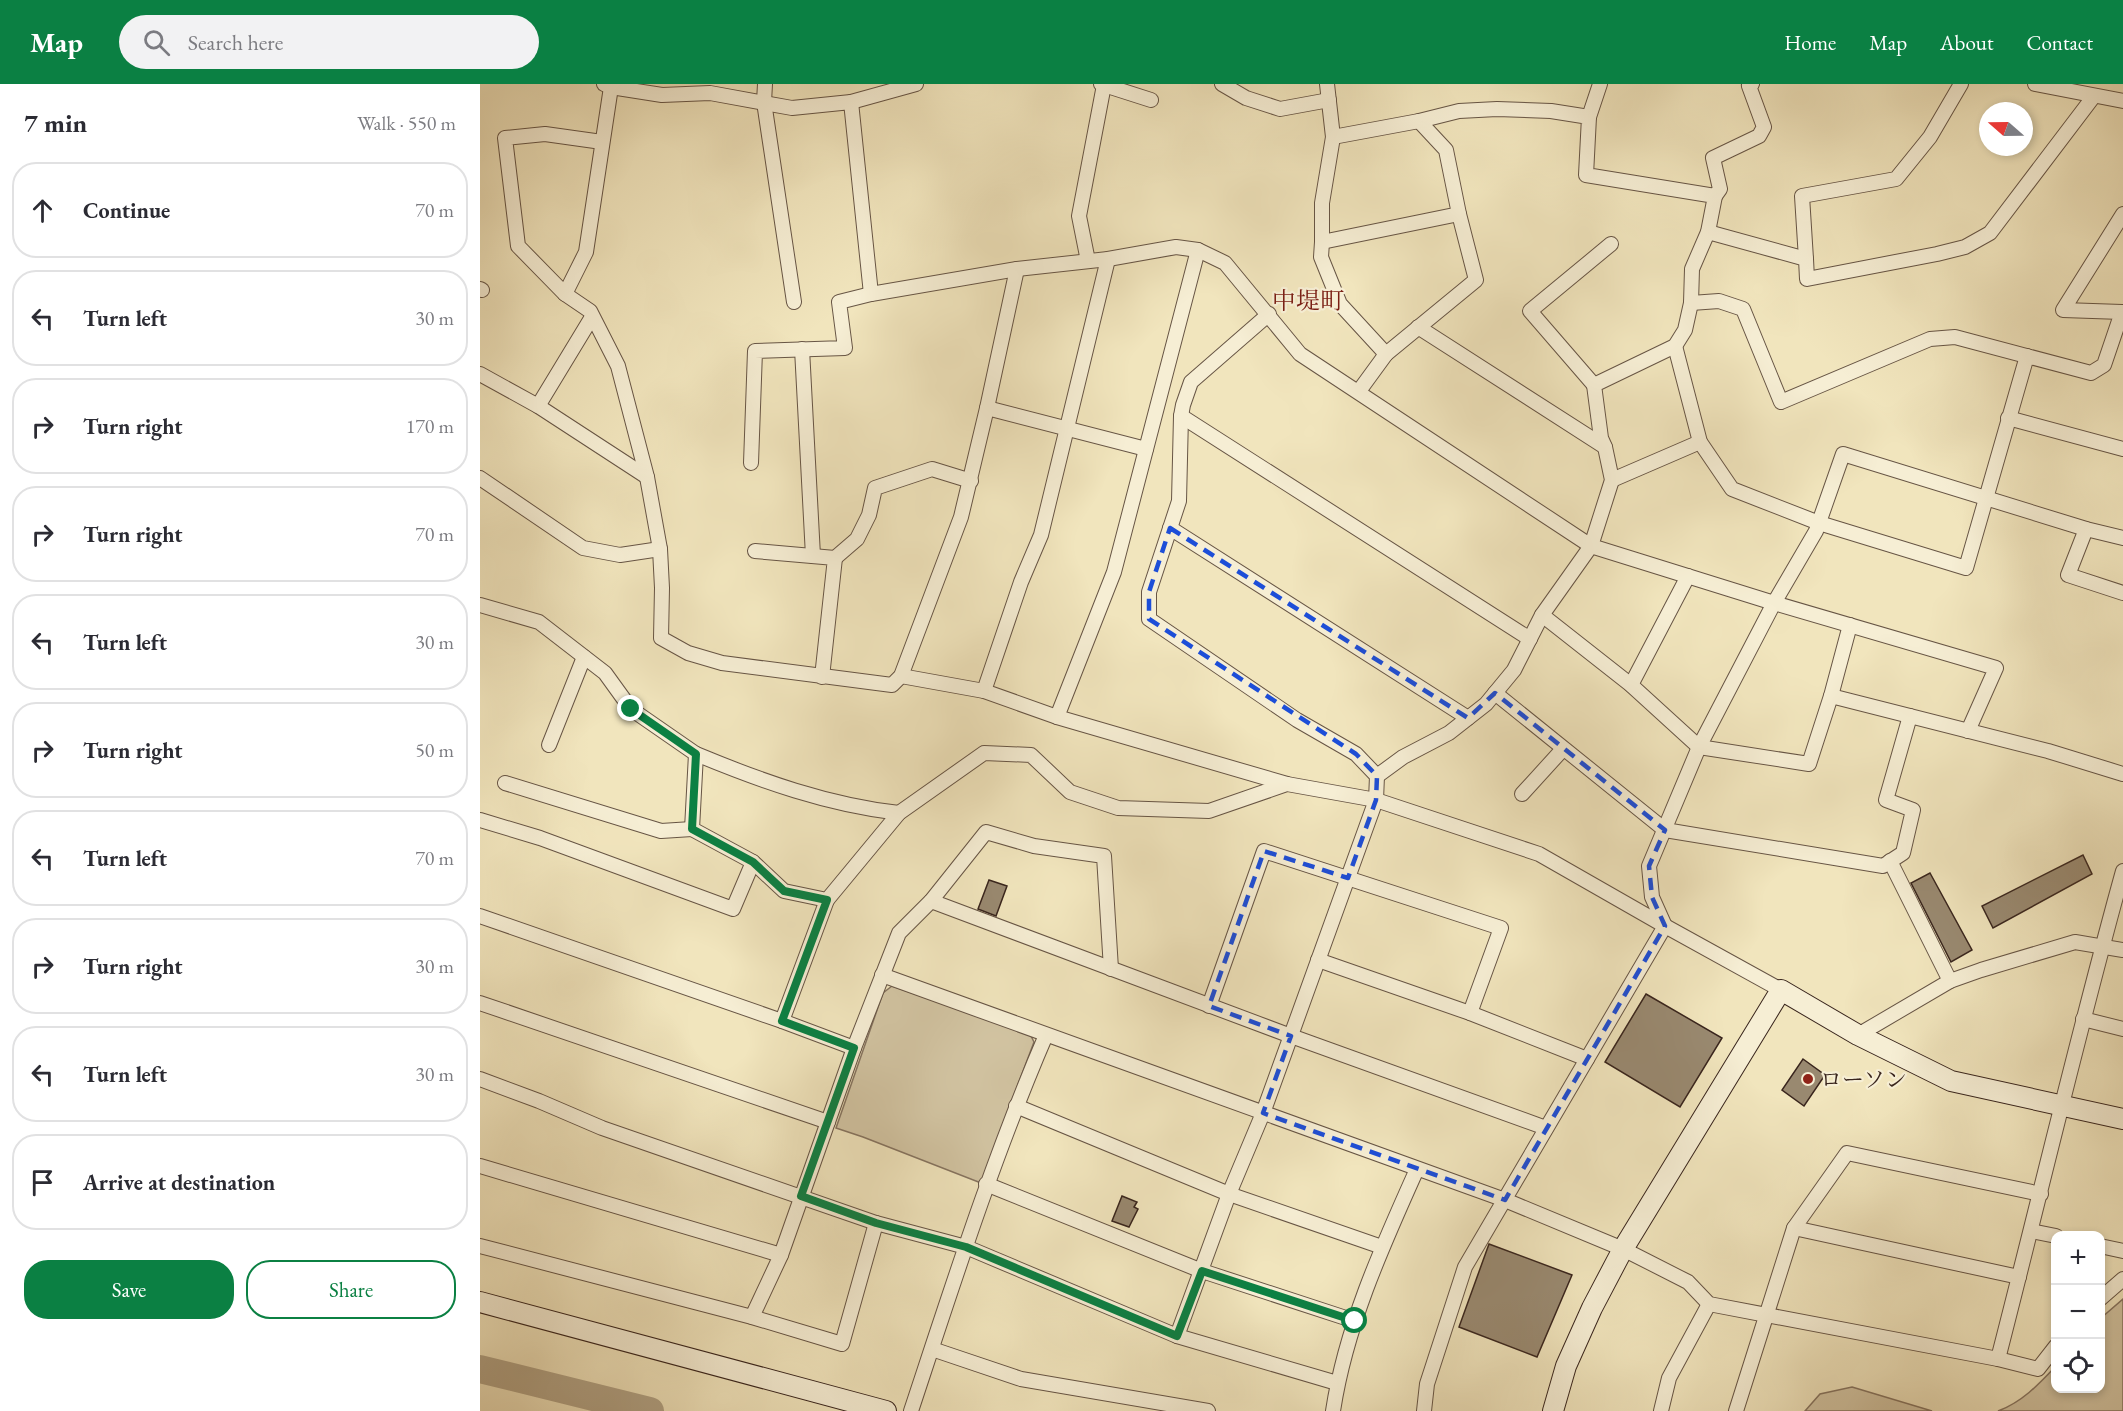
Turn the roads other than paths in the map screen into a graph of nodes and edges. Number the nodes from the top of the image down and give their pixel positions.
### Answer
1 (765, 84) edge
2 (916, 84) edge
3 (1222, 84) edge
4 (1327, 84) edge
5 (1600, 84) edge
6 (1752, 84) edge
7 (1961, 84) edge
8 (2035, 84) edge
9 (1102, 85) edge
10 (607, 86) edge
11 (2094, 96) junction
12 (1151, 100) dead end
13 (1329, 100) junction
14 (2123, 101) edge
15 (764, 102) junction
16 (852, 102) junction
17 (1589, 117) junction
18 (1419, 122) junction
19 (1333, 137) junction
20 (602, 142) junction
21 (1715, 196) junction
22 (1460, 214) junction
23 (2123, 214) edge
24 (1708, 232) junction
25 (1322, 242) junction
26 (1611, 244) dead end
27 (1198, 250) junction
28 (1108, 259) junction
29 (1806, 259) junction
30 (1088, 261) junction
31 (1017, 269) junction
32 (565, 294) junction
33 (871, 294) junction
34 (794, 302) dead end
35 (1691, 303) junction
36 (2122, 312) edge
37 (1269, 314) junction
38 (592, 317) junction
39 (1418, 327) junction
40 (1675, 346) junction
41 (802, 349) junction
42 (1386, 354) junction
43 (2027, 356) junction
44 (480, 374) edge
45 (1594, 385) junction
46 (1359, 391) junction
47 (538, 406) junction
48 (987, 408) junction
49 (1181, 416) junction
50 (2008, 418) junction
51 (1066, 429) junction
52 (1700, 442) junction
53 (1605, 447) junction
54 (1146, 449) junction
55 (2123, 449) edge
56 (751, 463) dead end
57 (647, 477) junction
58 (480, 478) edge
59 (1612, 480) junction
60 (970, 481) junction
61 (1986, 498) junction
62 (1820, 523) junction
63 (1170, 528) junction
64 (2086, 529) junction
65 (2123, 538) edge
66 (1591, 546) junction
67 (660, 549) junction
68 (755, 551) dead end
69 (813, 556) junction
70 (835, 558) junction
71 (1688, 576) junction
72 (2123, 593) edge
73 (1774, 603) junction
74 (480, 605) edge
75 (1542, 615) junction
76 (1850, 625) junction
77 (1530, 639) junction
78 (584, 657) junction
79 (901, 676) junction
80 (822, 677) junction
81 (1631, 684) junction
82 (984, 690) junction
83 (1495, 693) junction
84 (1831, 696) junction
85 (1910, 716) junction
86 (1058, 717) junction
87 (1468, 718) junction
88 (1968, 731) junction
89 (549, 745) dead end
90 (1699, 747) junction
91 (1563, 748) junction
92 (696, 754) junction
93 (2123, 774) edge
94 (1377, 776) junction
95 (505, 783) dead end
96 (1287, 784) junction
97 (1522, 794) dead end
98 (1376, 800) junction
99 (898, 813) junction
100 (480, 820) edge
101 (692, 829) junction
102 (1665, 830) junction
103 (1890, 861) junction
104 (753, 862) junction
105 (2123, 871) edge
106 (1348, 878) junction
107 (827, 900) junction
108 (931, 901) junction
109 (480, 916) edge
110 (1665, 926) junction
111 (2102, 945) junction
112 (2123, 950) edge
113 (1318, 960) junction
114 (1111, 969) junction
115 (882, 975) junction
116 (1950, 981) junction
117 (1781, 990) junction
118 (480, 1004) edge
119 (1209, 1006) junction
120 (1470, 1013) junction
121 (2083, 1019) junction
122 (782, 1021) junction
123 (2123, 1029) edge
124 (1046, 1035) junction
125 (1858, 1035) junction
126 (1291, 1036) junction
127 (854, 1048) junction
128 (1587, 1059) junction
129 (480, 1079) edge
130 (1016, 1106) junction
131 (2062, 1106) junction
132 (1263, 1113) junction
133 (2123, 1119) edge
134 (828, 1122) junction
135 (1546, 1128) junction
136 (480, 1166) edge
137 (1417, 1169) junction
138 (986, 1184) junction
139 (1229, 1194) junction
140 (2041, 1194) junction
141 (801, 1196) junction
142 (1505, 1200) junction
143 (876, 1223) junction
144 (1794, 1228) junction
145 (2031, 1231) junction
146 (2051, 1235) edge
147 (480, 1246) edge
148 (966, 1247) junction
149 (1382, 1247) junction
150 (2105, 1247) edge
151 (1623, 1249) junction
152 (2123, 1251) edge
153 (781, 1255) junction
154 (1202, 1271) junction
155 (2019, 1277) junction
156 (2123, 1279) edge
157 (2105, 1295) edge
158 (480, 1302) edge
159 (1709, 1304) junction
160 (1767, 1316) junction
161 (752, 1317) junction
162 (1355, 1321) junction
163 (1177, 1336) junction
164 (932, 1349) junction
165 (2051, 1351) edge
166 (1998, 1359) junction
167 (1337, 1383) junction
168 (886, 1411) edge
169 (911, 1411) edge
170 (1208, 1411) edge
171 (1332, 1411) edge
172 (1424, 1411) edge
173 (1553, 1411) edge
174 (1661, 1411) edge
175 (1736, 1411) edge

1 - 15 street
2 - 16 street
3 - 13 street
4 - 13 street
5 - 17 street
6 - 21 street
7 - 29 street
8 - 11 street
9 - 12 street
9 - 30 street
10 - 15 street
10 - 20 street
11 - 14 street
11 - 29 street
13 - 19 street
15 - 16 street
15 - 34 street
16 - 33 street
17 - 18 street
17 - 21 street
18 - 19 street
18 - 22 street
19 - 25 street
20 - 32 street
20 - 32 street
21 - 24 street
22 - 25 street
22 - 39 street
23 - 36 street
24 - 29 street
24 - 35 street
25 - 42 street
26 - 45 street
27 - 28 street
27 - 37 street
27 - 54 street
28 - 30 street
28 - 51 street
30 - 31 street
31 - 33 street
31 - 48 street
32 - 38 street
33 - 41 street
35 - 40 street
35 - 43 street
36 - 43 street
37 - 46 street
37 - 49 street
38 - 47 street
38 - 57 street
39 - 42 street
39 - 53 street
40 - 45 street
40 - 52 street
41 - 56 street
41 - 69 street
42 - 46 street
43 - 50 street
44 - 47 street
45 - 53 street
46 - 66 street
47 - 57 street
48 - 51 street
48 - 60 street
49 - 63 street
49 - 77 street
50 - 55 street
50 - 61 street
51 - 54 street
51 - 82 street
52 - 59 street
52 - 62 street
53 - 59 street
54 - 86 street
57 - 67 street
58 - 67 street
59 - 66 street
60 - 70 street
60 - 79 street
61 - 62 street
61 - 62 street
61 - 64 street
62 - 73 street
63 - 87 street
63 - 94 street
64 - 65 street
64 - 72 street
66 - 71 street
66 - 75 street
67 - 80 street
68 - 69 street
69 - 70 street
70 - 80 street
71 - 73 street
71 - 81 street
73 - 76 street
73 - 90 street
74 - 78 street
75 - 77 street
75 - 81 street
76 - 84 street
76 - 88 street
77 - 83 street
78 - 89 street
78 - 92 street
79 - 80 street
79 - 82 street
81 - 90 street
82 - 86 street
83 - 87 street
83 - 91 street
84 - 85 street
84 - 90 street
85 - 88 street
85 - 103 street
86 - 96 street
87 - 94 street
88 - 93 street
90 - 102 street
91 - 97 street
91 - 102 street
92 - 99 street
92 - 101 street
94 - 98 street
95 - 101 street
96 - 98 street
96 - 99 street
98 - 106 street
98 - 110 street
99 - 107 street
100 - 104 street
101 - 104 street
102 - 103 street
102 - 110 street
103 - 116 street
104 - 107 street
105 - 111 street
106 - 113 street
106 - 119 street
106 - 120 street
107 - 122 street
108 - 114 street
108 - 114 street
108 - 115 street
109 - 122 street
110 - 117 street
110 - 128 street
111 - 112 street
111 - 116 street
111 - 121 street
113 - 120 street
113 - 126 street
114 - 119 street
115 - 124 street
115 - 127 street
116 - 125 street
117 - 125 street
117 - 151 street
118 - 134 street
119 - 126 street
120 - 128 street
121 - 123 street
121 - 131 street
122 - 127 street
124 - 130 street
124 - 132 street
125 - 131 street
126 - 132 street
126 - 135 street
127 - 134 street
128 - 135 street
129 - 141 street
130 - 138 street
130 - 139 street
131 - 133 street
131 - 140 street
132 - 137 street
132 - 139 street
134 - 141 street
135 - 142 street
136 - 153 street
137 - 142 street
137 - 149 street
138 - 148 street
138 - 154 street
139 - 149 street
139 - 154 street
140 - 144 street
140 - 145 street
141 - 143 street
141 - 153 street
142 - 151 street
142 - 172 street
143 - 148 street
143 - 161 street
144 - 155 street
144 - 160 street
145 - 146 street
145 - 155 street
147 - 161 street
148 - 163 street
148 - 164 street
149 - 162 street
150 - 152 street
151 - 159 street
151 - 173 street
153 - 161 street
154 - 162 street
154 - 163 street
155 - 166 street
156 - 157 street
158 - 168 street
159 - 160 street
159 - 174 street
160 - 166 street
160 - 175 street
162 - 167 street
163 - 167 street
164 - 169 street
164 - 170 street
165 - 166 street
167 - 171 street

